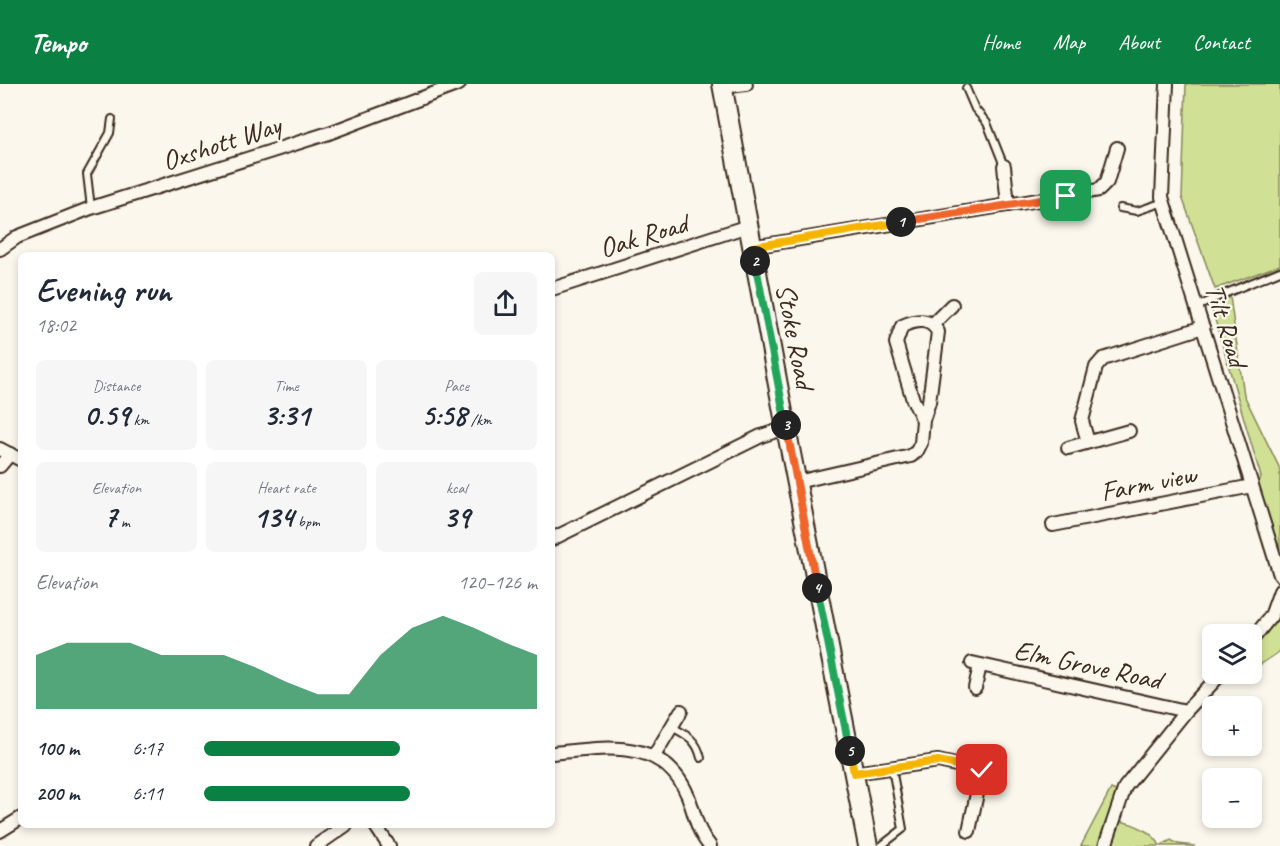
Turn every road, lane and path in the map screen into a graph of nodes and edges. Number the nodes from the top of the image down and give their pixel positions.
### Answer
1 (459, 84) edge
2 (746, 84) edge
3 (1167, 84) edge
4 (722, 85) edge
5 (966, 88) dead end
6 (112, 119) dead end
7 (1117, 148) dead end
8 (1004, 166) joint
9 (1164, 202) junction
10 (1008, 205) junction
11 (91, 208) junction
12 (1120, 208) dead end
13 (748, 226) junction
14 (752, 247) junction
15 (0, 249) edge
16 (1280, 271) edge
17 (555, 287) edge
18 (952, 304) dead end
19 (1197, 307) junction
20 (933, 324) junction
21 (1203, 327) junction
22 (923, 420) junction
23 (786, 428) junction
24 (1129, 431) dead end
25 (1088, 442) junction
26 (1068, 448) dead end
27 (10, 454) edge
28 (0, 466) edge
29 (797, 482) junction
30 (1252, 486) junction
31 (1053, 525) dead end
32 (555, 538) edge
33 (1280, 575) edge
34 (1280, 591) edge
35 (1275, 617) edge
36 (1262, 630) edge
37 (1212, 684) edge
38 (975, 688) dead end
39 (681, 711) dead end
40 (1186, 711) junction
41 (672, 727) junction
42 (555, 753) edge
43 (654, 756) junction
44 (701, 758) dead end
45 (892, 767) junction
46 (982, 770) junction
47 (854, 773) junction
48 (996, 774) dead end
49 (18, 820) edge
50 (342, 828) edge
51 (377, 828) edge
52 (0, 831) edge
53 (969, 831) dead end
54 (316, 846) edge
55 (389, 846) edge
56 (710, 846) edge
57 (868, 846) edge
58 (881, 846) edge
59 (1105, 846) edge

1 - 11 street, Oxshott Way
2 - 4 street
3 - 9 street, Tilt Road
4 - 13 main road, Stoke Road
5 - 8 lane
6 - 11 lane
7 - 10 street
8 - 10 street
9 - 12 lane
9 - 19 street, Tilt Road
10 - 14 street
11 - 15 street, Oxshott Way
13 - 14 main road, Stoke Road
13 - 17 street, Oak Road
14 - 23 main road, Stoke Road
16 - 19 lane
18 - 20 street
19 - 21 street, Tilt Road
20 - 22 street
20 - 22 street
21 - 25 street
21 - 30 street, Tilt Road
22 - 29 street
23 - 29 main road, Stoke Road
23 - 32 street
24 - 25 street
25 - 26 street
27 - 28 street
29 - 47 main road, Stoke Road
30 - 31 street, Farm view
30 - 33 street, Tilt Road
34 - 35 street
35 - 36 street
37 - 40 street
38 - 40 street, Elm Grove Road
39 - 41 street
40 - 59 street
41 - 43 street
41 - 44 lane
42 - 43 street
43 - 56 street
45 - 46 street
45 - 47 street
45 - 58 lane
46 - 48 street
46 - 53 street
47 - 57 main road, Stoke Road
49 - 52 street
50 - 54 street
51 - 55 street

